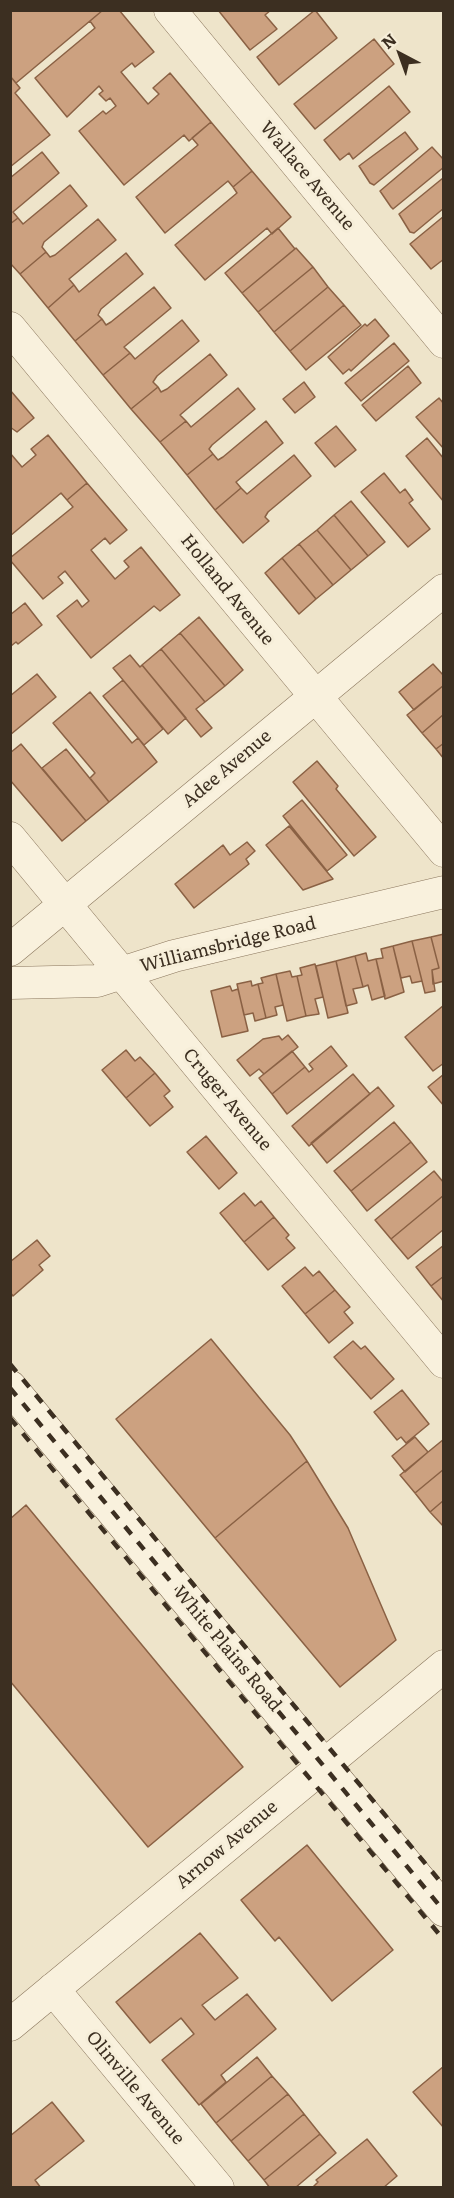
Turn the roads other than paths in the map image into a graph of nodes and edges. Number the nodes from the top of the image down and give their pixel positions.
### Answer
1 (170, 10) edge
2 (10, 328) edge
3 (444, 342) edge
4 (444, 590) edge
5 (314, 696) junction
6 (10, 838) edge
7 (444, 851) edge
8 (444, 892) edge
9 (64, 904) junction
10 (10, 950) edge
11 (123, 973) junction
12 (10, 983) edge
13 (444, 1362) edge
14 (10, 1387) edge
15 (444, 1666) edge
16 (324, 1765) junction
17 (444, 1910) edge
18 (53, 1989) junction
19 (10, 2025) edge
20 (218, 2187) edge

1 - 3 street, Wallace Avenue
2 - 5 street, Holland Avenue
4 - 5 street, Adee Avenue
5 - 7 street, Holland Avenue
5 - 9 street, Adee Avenue
6 - 9 street, Cruger Avenue
8 - 11 street, Williamsbridge Road
9 - 10 street, Adee Avenue
9 - 11 street, Cruger Avenue
11 - 12 street, Williamsbridge Road
11 - 13 street, Cruger Avenue
14 - 16 main road, White Plains Road
15 - 16 street, Arnow Avenue
16 - 17 main road, White Plains Road
16 - 18 street, Arnow Avenue
18 - 19 street, Arnow Avenue
18 - 20 street, Olinville Avenue

